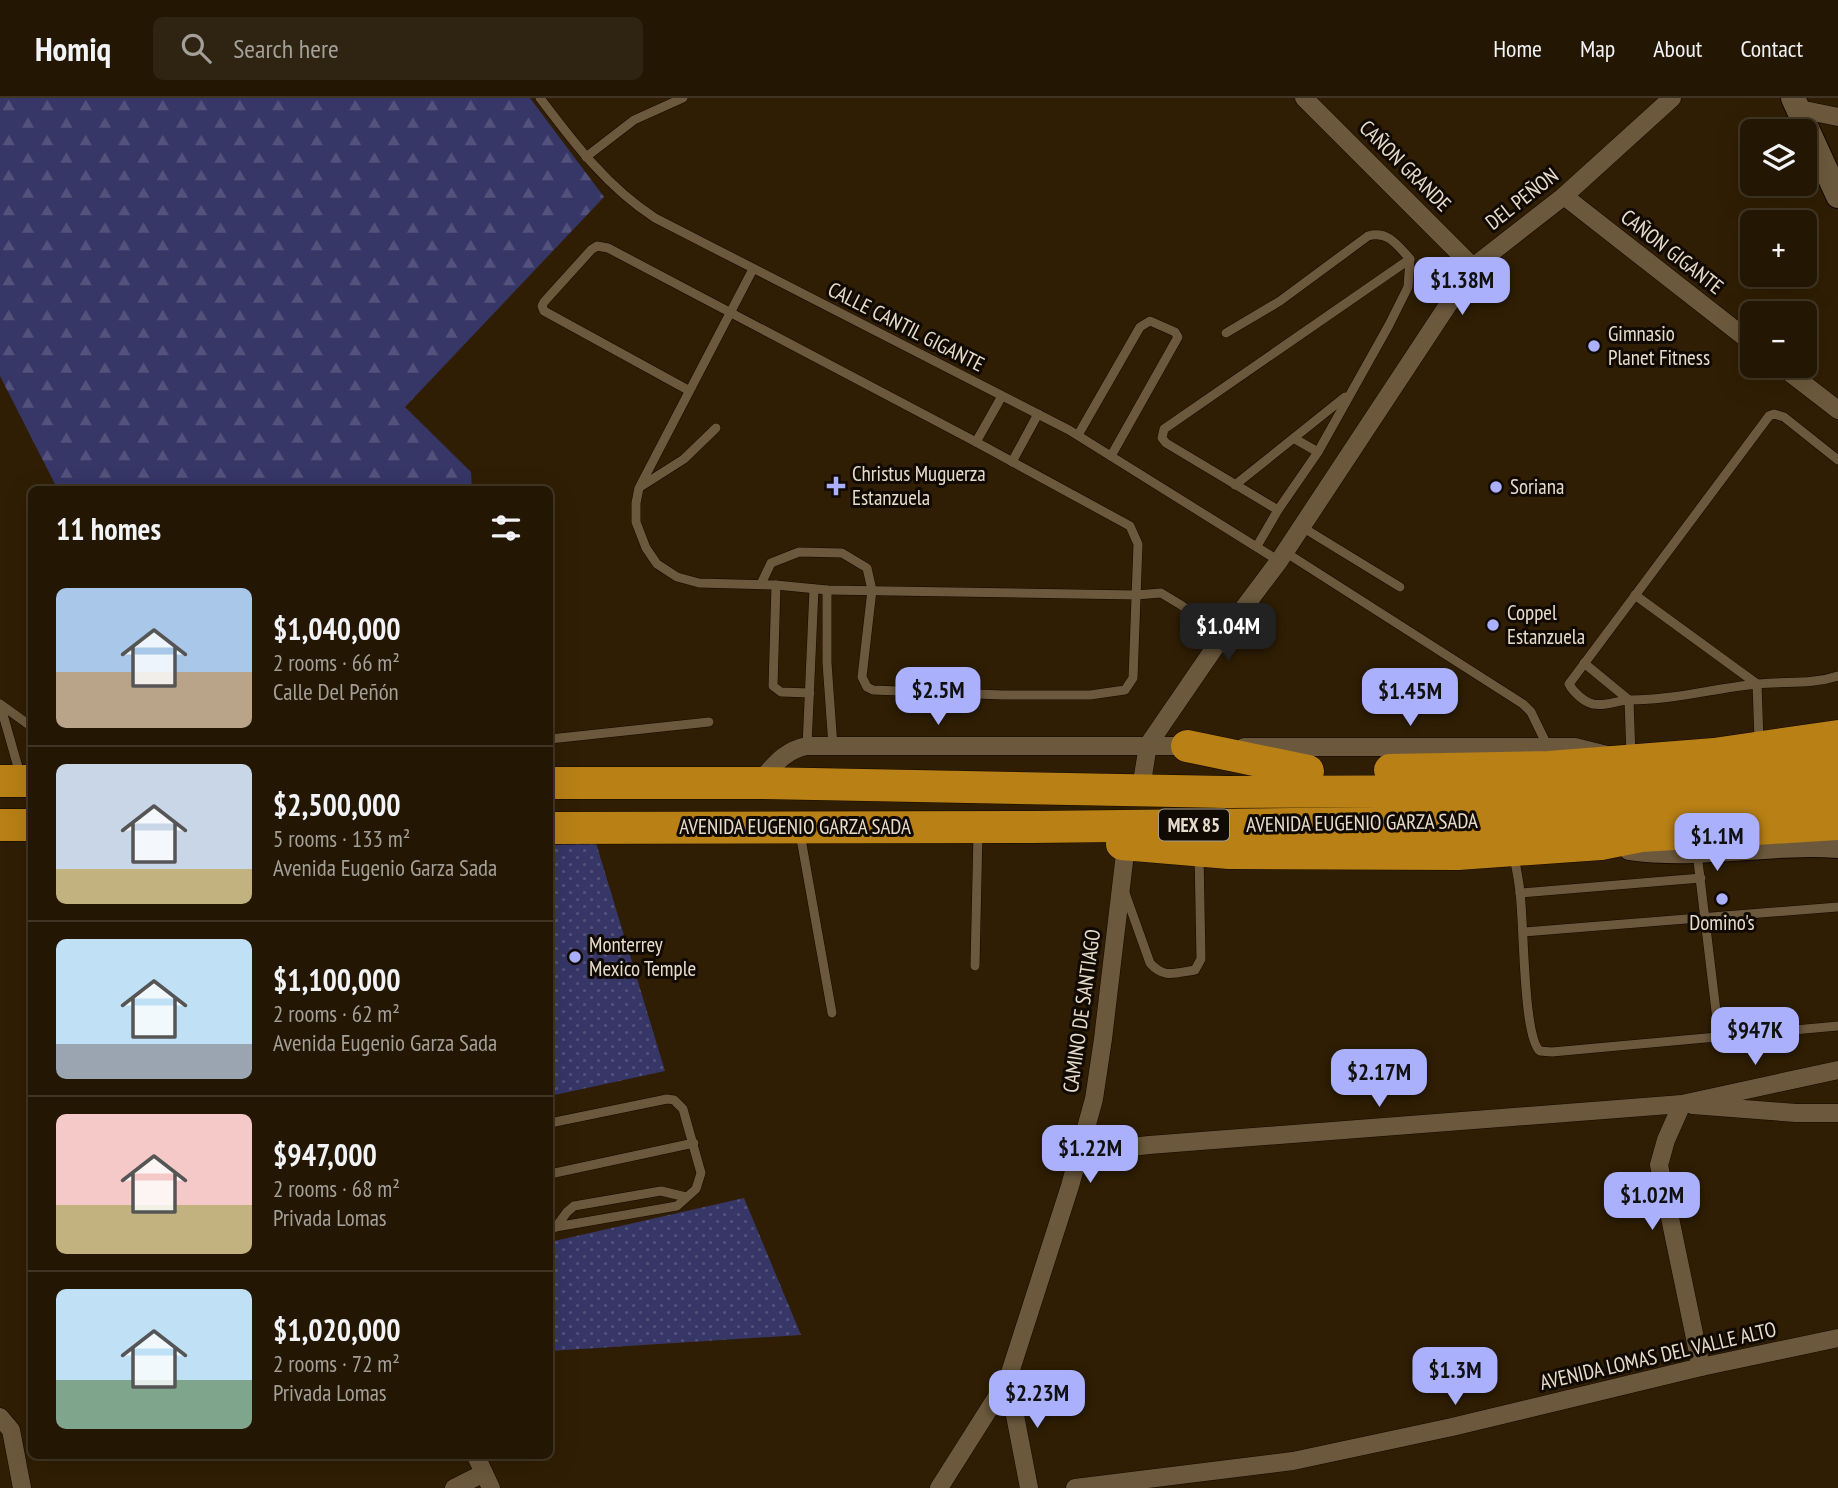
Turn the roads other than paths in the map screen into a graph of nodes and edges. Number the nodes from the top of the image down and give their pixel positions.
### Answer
1 (540, 98) edge
2 (683, 98) edge
3 (1304, 98) edge
4 (1672, 98) edge
5 (1796, 104) edge
6 (1838, 117) edge
7 (586, 157) junction
8 (1837, 187) edge
9 (1564, 196) junction
10 (1410, 259) junction
11 (1473, 267) junction
12 (753, 269) junction
13 (731, 312) junction
14 (1226, 333) dead end
15 (1740, 334) edge
16 (1797, 378) edge
17 (688, 390) junction
18 (1350, 393) junction
19 (1002, 396) junction
20 (1838, 410) edge
21 (1038, 414) junction
22 (716, 428) dead end
23 (1077, 435) junction
24 (1295, 439) junction
25 (976, 442) junction
26 (1318, 452) junction
27 (1111, 456) junction
28 (1838, 460) edge
29 (1012, 461) junction
30 (1235, 485) junction
31 (639, 488) junction
32 (1278, 510) junction
33 (1302, 527) junction
34 (1257, 546) junction
35 (1282, 557) junction
36 (761, 584) junction
37 (776, 584) junction
38 (1400, 587) dead end
39 (814, 589) junction
40 (827, 590) junction
41 (872, 590) junction
42 (1136, 595) junction
43 (1634, 595) junction
44 (1222, 637) junction
45 (1584, 663) junction
46 (1838, 676) edge
47 (1757, 684) junction
48 (810, 693) junction
49 (1629, 700) junction
50 (0, 704) edge
51 (709, 722) dead end
52 (28, 724) edge
53 (1838, 736) edge
54 (553, 739) edge
55 (807, 746) junction
56 (833, 746) junction
57 (1187, 746) junction
58 (1548, 747) junction
59 (1759, 749) junction
60 (1145, 760) junction
61 (1626, 761) junction
62 (0, 767) edge
63 (1838, 767) edge
64 (1308, 771) junction
65 (20, 774) edge
66 (553, 783) edge
67 (758, 783) junction
68 (1068, 790) junction
69 (1838, 793) edge
70 (1838, 824) edge
71 (0, 825) edge
72 (28, 825) edge
73 (799, 827) junction
74 (978, 827) junction
75 (1033, 827) junction
76 (553, 828) edge
77 (1601, 844) junction
78 (1126, 845) junction
79 (1838, 846) edge
80 (1199, 850) junction
81 (1513, 852) junction
82 (1697, 852) junction
83 (1701, 878) junction
84 (1122, 885) junction
85 (1520, 893) junction
86 (1838, 907) edge
87 (1706, 916) junction
88 (1523, 932) junction
89 (975, 966) dead end
90 (832, 1013) dead end
91 (1838, 1026) edge
92 (1719, 1036) junction
93 (1838, 1070) edge
94 (1682, 1104) junction
95 (1838, 1113) edge
96 (553, 1122) edge
97 (694, 1143) junction
98 (1079, 1153) junction
99 (553, 1173) edge
100 (686, 1197) junction
101 (553, 1227) edge
102 (1838, 1338) edge
103 (1701, 1367) junction
104 (1008, 1379) junction
105 (0, 1417) edge
106 (477, 1459) edge
107 (1218, 1470) junction
108 (487, 1481) edge
109 (22, 1488) edge
110 (454, 1488) edge
111 (939, 1488) edge
112 (1029, 1488) edge
113 (1074, 1488) edge
114 (1226, 1488) edge

1 - 7 lane, CALLE CANTIL GIGANTE
2 - 7 lane
3 - 11 street, CAÑON GRANDE
4 - 9 street, DEL PEÑON
5 - 6 street
5 - 8 street
7 - 12 lane, CALLE CANTIL GIGANTE
9 - 11 street, DEL PEÑON
9 - 15 street, CAÑON GIGANTE
10 - 14 lane
10 - 18 lane
10 - 30 lane
11 - 33 street, DEL PEÑON
12 - 13 lane
12 - 19 lane, CALLE CANTIL GIGANTE
13 - 17 lane
13 - 17 lane
13 - 25 lane
16 - 20 street
17 - 31 lane
18 - 24 lane
18 - 26 lane
19 - 21 lane, CALLE CANTIL GIGANTE
19 - 25 lane
21 - 23 lane, CALLE CANTIL GIGANTE
21 - 29 lane
22 - 31 lane
23 - 27 lane, CALLE CANTIL GIGANTE
23 - 27 lane
24 - 26 lane
24 - 30 lane
25 - 29 lane
26 - 32 lane
27 - 34 lane, CALLE CANTIL GIGANTE
28 - 43 lane
29 - 42 lane
30 - 32 lane
31 - 36 lane
32 - 34 lane
33 - 35 street, DEL PEÑON
33 - 38 lane
34 - 35 lane, CALLE CANTIL GIGANTE
35 - 44 street, DEL PEÑON
35 - 58 lane, CALLE CANTIL GIGANTE
36 - 37 lane
36 - 41 lane
37 - 39 lane
37 - 48 lane
39 - 40 lane
39 - 48 lane
40 - 41 lane
40 - 56 lane
41 - 42 lane
41 - 42 lane
42 - 44 lane
43 - 45 lane
43 - 47 lane
44 - 60 street, DEL PEÑON
45 - 49 lane
45 - 49 lane
46 - 47 lane
47 - 49 lane
47 - 59 lane
48 - 55 lane
49 - 61 lane
50 - 52 lane
50 - 65 lane
51 - 54 lane
53 - 59 highway
55 - 56 street
55 - 67 street
56 - 60 street
57 - 58 street
57 - 60 street
57 - 64 highway
58 - 61 street
59 - 61 highway
60 - 64 highway
60 - 68 highway
61 - 64 highway
62 - 65 street
63 - 68 highway, AVENIDA EUGENIO GARZA SADA / MEX 85
66 - 67 highway, AVENIDA EUGENIO GARZA SADA / MEX 85
67 - 68 highway, AVENIDA EUGENIO GARZA SADA / MEX 85
69 - 75 highway, AVENIDA EUGENIO GARZA SADA / MEX 85
70 - 77 highway
71 - 72 highway
73 - 74 highway, AVENIDA EUGENIO GARZA SADA / MEX 85
73 - 76 highway, AVENIDA EUGENIO GARZA SADA / MEX 85
73 - 90 lane
74 - 75 highway, AVENIDA EUGENIO GARZA SADA / MEX 85
74 - 89 lane
75 - 78 highway
77 - 81 highway
77 - 82 street
78 - 80 highway
78 - 84 street, CAMINO DE SANTIAGO
79 - 82 street
80 - 81 highway
80 - 84 lane
81 - 85 lane
82 - 83 lane
83 - 85 lane
83 - 87 lane
84 - 98 street, CAMINO DE SANTIAGO
85 - 88 lane
86 - 87 lane
87 - 88 lane
87 - 92 lane
88 - 92 lane
91 - 92 lane
93 - 94 street
94 - 95 street
94 - 98 street
94 - 103 street
96 - 97 lane
97 - 99 lane
97 - 100 lane
98 - 104 street, CAMINO DE SANTIAGO
100 - 101 lane
100 - 101 lane
102 - 103 street, AVENIDA LOMAS DEL VALLE ALTO
103 - 107 street, AVENIDA LOMAS DEL VALLE ALTO
104 - 111 street, CAMINO DE SANTIAGO
104 - 112 street
105 - 109 street
106 - 108 street
107 - 113 street, AVENIDA LOMAS DEL VALLE ALTO
107 - 114 street
108 - 110 street

